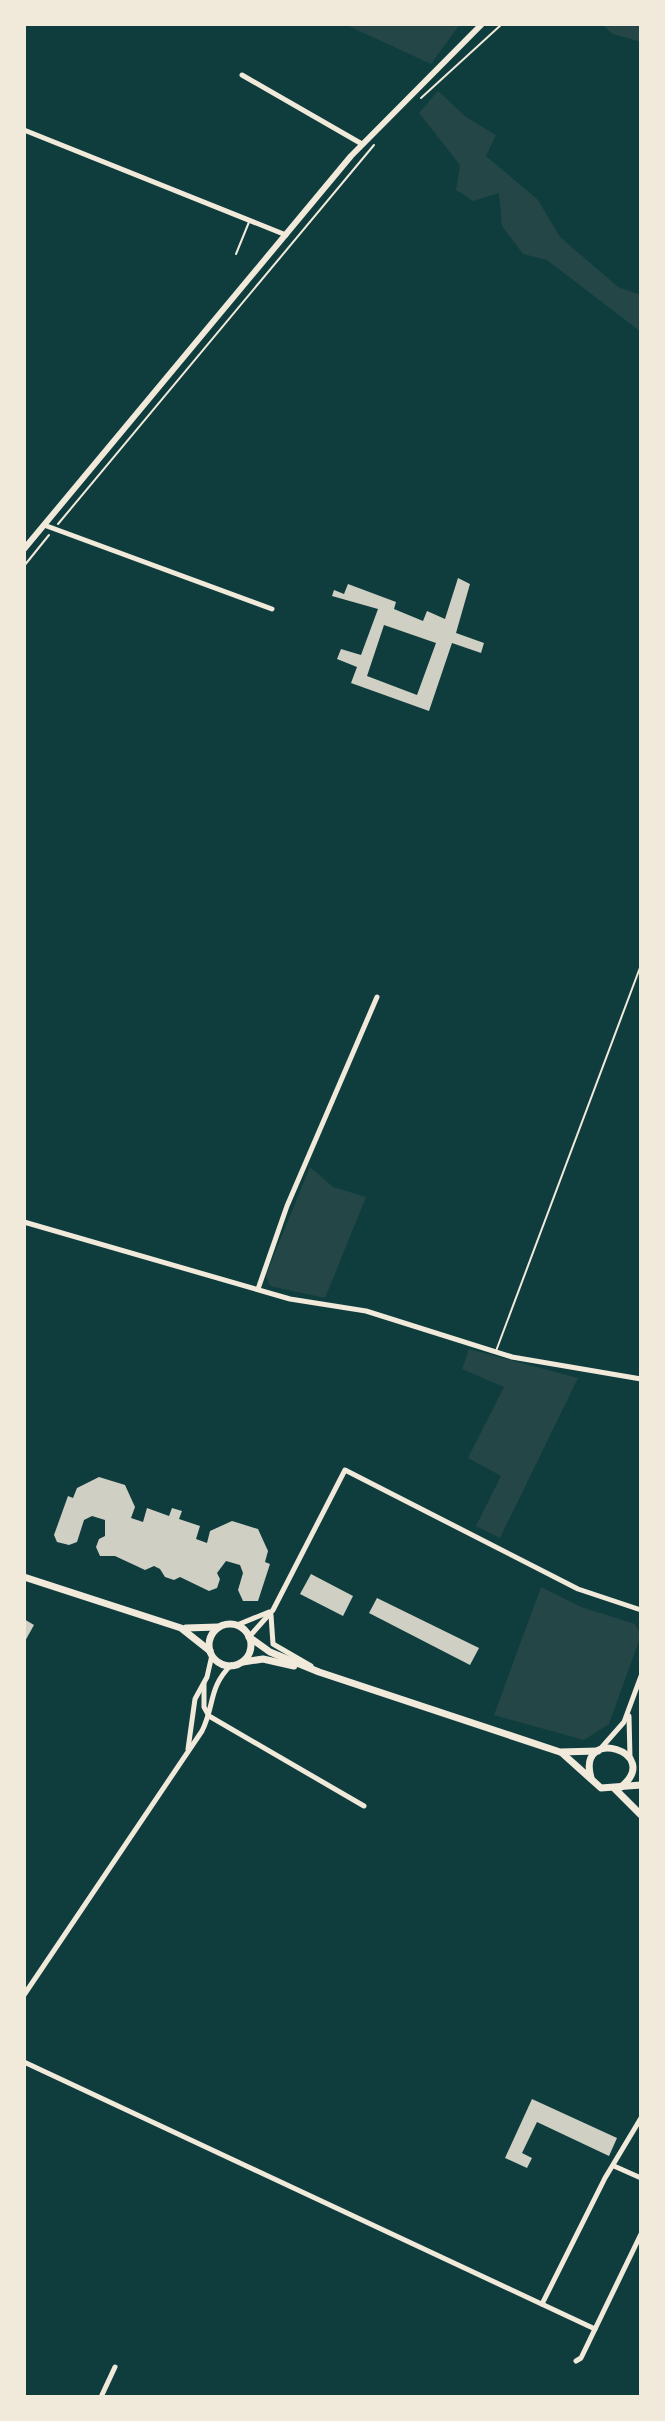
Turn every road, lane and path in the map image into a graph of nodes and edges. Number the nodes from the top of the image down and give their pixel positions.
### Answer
1 (482, 24) edge
2 (502, 24) edge
3 (242, 75) dead end
4 (419, 100) dead end
5 (24, 130) edge
6 (377, 141) dead end
7 (362, 144) junction
8 (250, 220) junction
9 (286, 235) junction
10 (236, 254) dead end
11 (44, 524) junction
12 (55, 528) junction
13 (24, 549) edge
14 (24, 566) edge
15 (272, 609) dead end
16 (641, 965) edge
17 (377, 997) dead end
18 (24, 1222) edge
19 (258, 1289) junction
20 (496, 1352) junction
21 (641, 1379) edge
22 (24, 1577) edge
23 (273, 1610) junction
24 (641, 1610) edge
25 (237, 1625) junction
26 (220, 1627) junction
27 (181, 1628) junction
28 (249, 1637) junction
29 (211, 1653) junction
30 (241, 1662) junction
31 (231, 1665) junction
32 (318, 1672) junction
33 (641, 1676) edge
34 (204, 1684) junction
35 (630, 1711) junction
36 (209, 1716) junction
37 (188, 1750) junction
38 (598, 1751) junction
39 (560, 1752) junction
40 (630, 1760) junction
41 (641, 1770) edge
42 (591, 1778) junction
43 (641, 1785) edge
44 (618, 1788) junction
45 (364, 1806) dead end
46 (641, 1815) edge
47 (24, 1995) edge
48 (24, 2062) edge
49 (641, 2118) edge
50 (614, 2166) junction
51 (641, 2178) edge
52 (641, 2234) edge
53 (542, 2304) junction
54 (595, 2329) junction
55 (576, 2361) dead end
56 (115, 2367) dead end
57 (101, 2397) edge

1 - 7 street
2 - 4 path
3 - 7 street
5 - 8 street
6 - 12 path
7 - 9 street
8 - 9 street
8 - 10 lane
9 - 11 street
11 - 12 street
11 - 13 street
12 - 14 path
12 - 15 street
16 - 20 lane
17 - 19 street
18 - 19 street
19 - 20 street
20 - 21 street
22 - 27 main road
23 - 24 street
23 - 25 street
23 - 28 street
23 - 32 street
25 - 26 main road
25 - 28 main road
26 - 27 main road
26 - 29 main road
27 - 29 main road
28 - 30 main road
28 - 32 main road
29 - 31 main road
29 - 34 street
30 - 31 main road
30 - 32 main road
31 - 36 street
32 - 39 main road
33 - 35 street
34 - 36 street
34 - 37 street
35 - 38 street
35 - 40 street
36 - 37 street
36 - 45 street
37 - 47 street
38 - 39 main road
38 - 40 main road
38 - 42 main road
39 - 42 main road
40 - 41 main road
40 - 44 main road
42 - 44 main road
43 - 44 main road
44 - 46 main road
48 - 53 street
49 - 50 street
50 - 51 street
50 - 53 street
52 - 54 street
53 - 54 street
54 - 55 street
56 - 57 street

